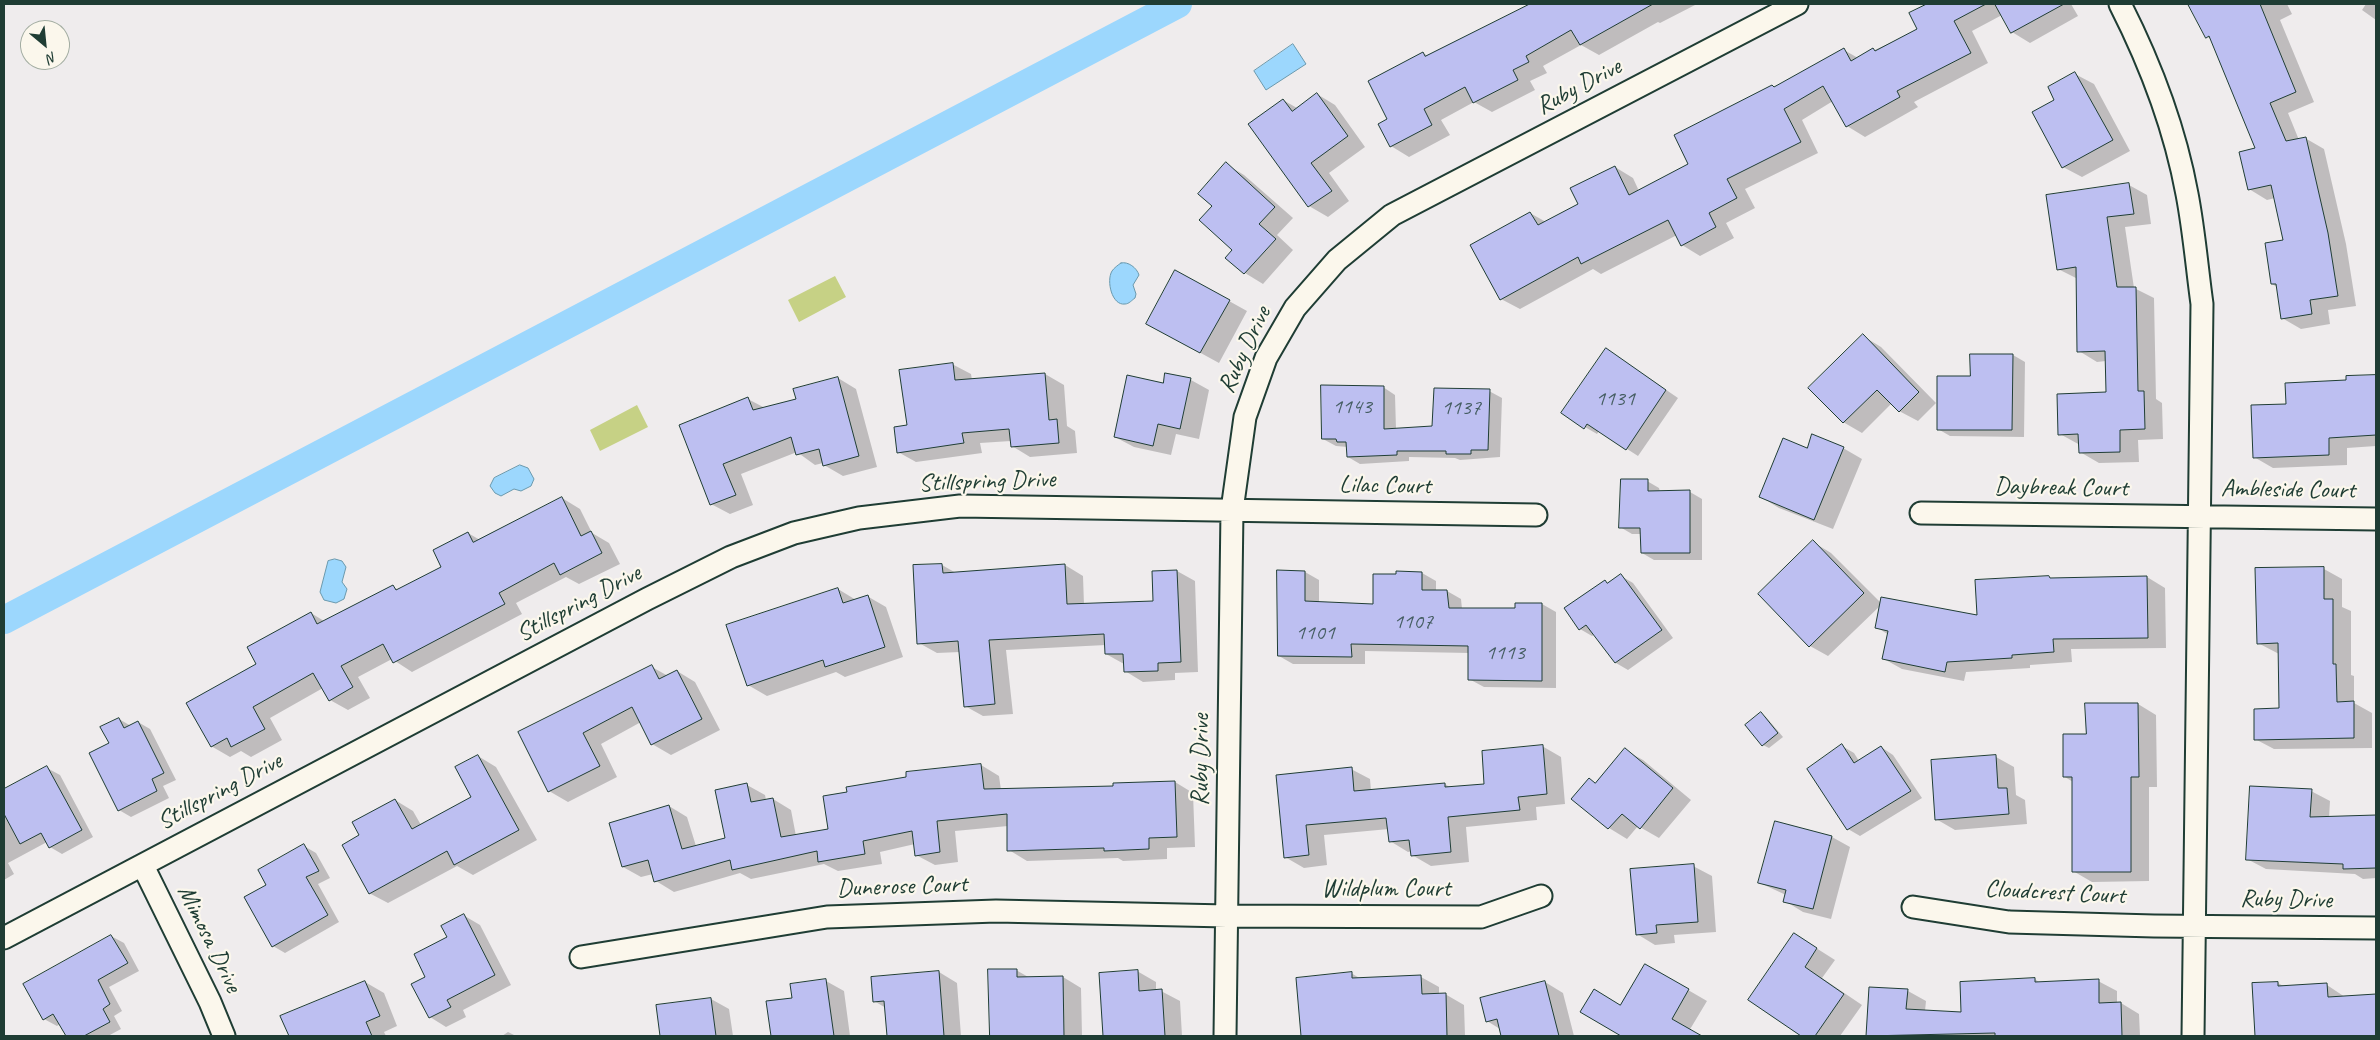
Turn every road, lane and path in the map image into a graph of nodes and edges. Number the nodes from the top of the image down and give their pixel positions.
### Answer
1 (1797, 4) edge
2 (2120, 4) edge
3 (1232, 510) junction
4 (1921, 513) dead end
5 (1536, 515) dead end
6 (2199, 516) junction
7 (2376, 519) edge
8 (143, 866) junction
9 (1541, 896) dead end
10 (1913, 907) dead end
11 (1227, 916) junction
12 (2194, 926) junction
13 (2376, 928) edge
14 (4, 938) edge
15 (581, 957) dead end
16 (224, 1036) edge
17 (1225, 1036) edge
18 (2193, 1036) edge

1 - 3 street, Ruby Drive
2 - 6 street
3 - 5 street, Lilac Court
3 - 8 street, Stillspring Drive
3 - 11 street, Ruby Drive
4 - 6 street, Daybreak Court
6 - 7 street, Ambleside Court
6 - 12 street
8 - 14 street, Stillspring Drive
8 - 16 street, Mimosa Drive
9 - 11 street, Wildplum Court
10 - 12 street, Cloudcrest Court
11 - 15 street, Dunerose Court
11 - 17 street, Ruby Drive
12 - 13 street, Ruby Drive
12 - 18 street

